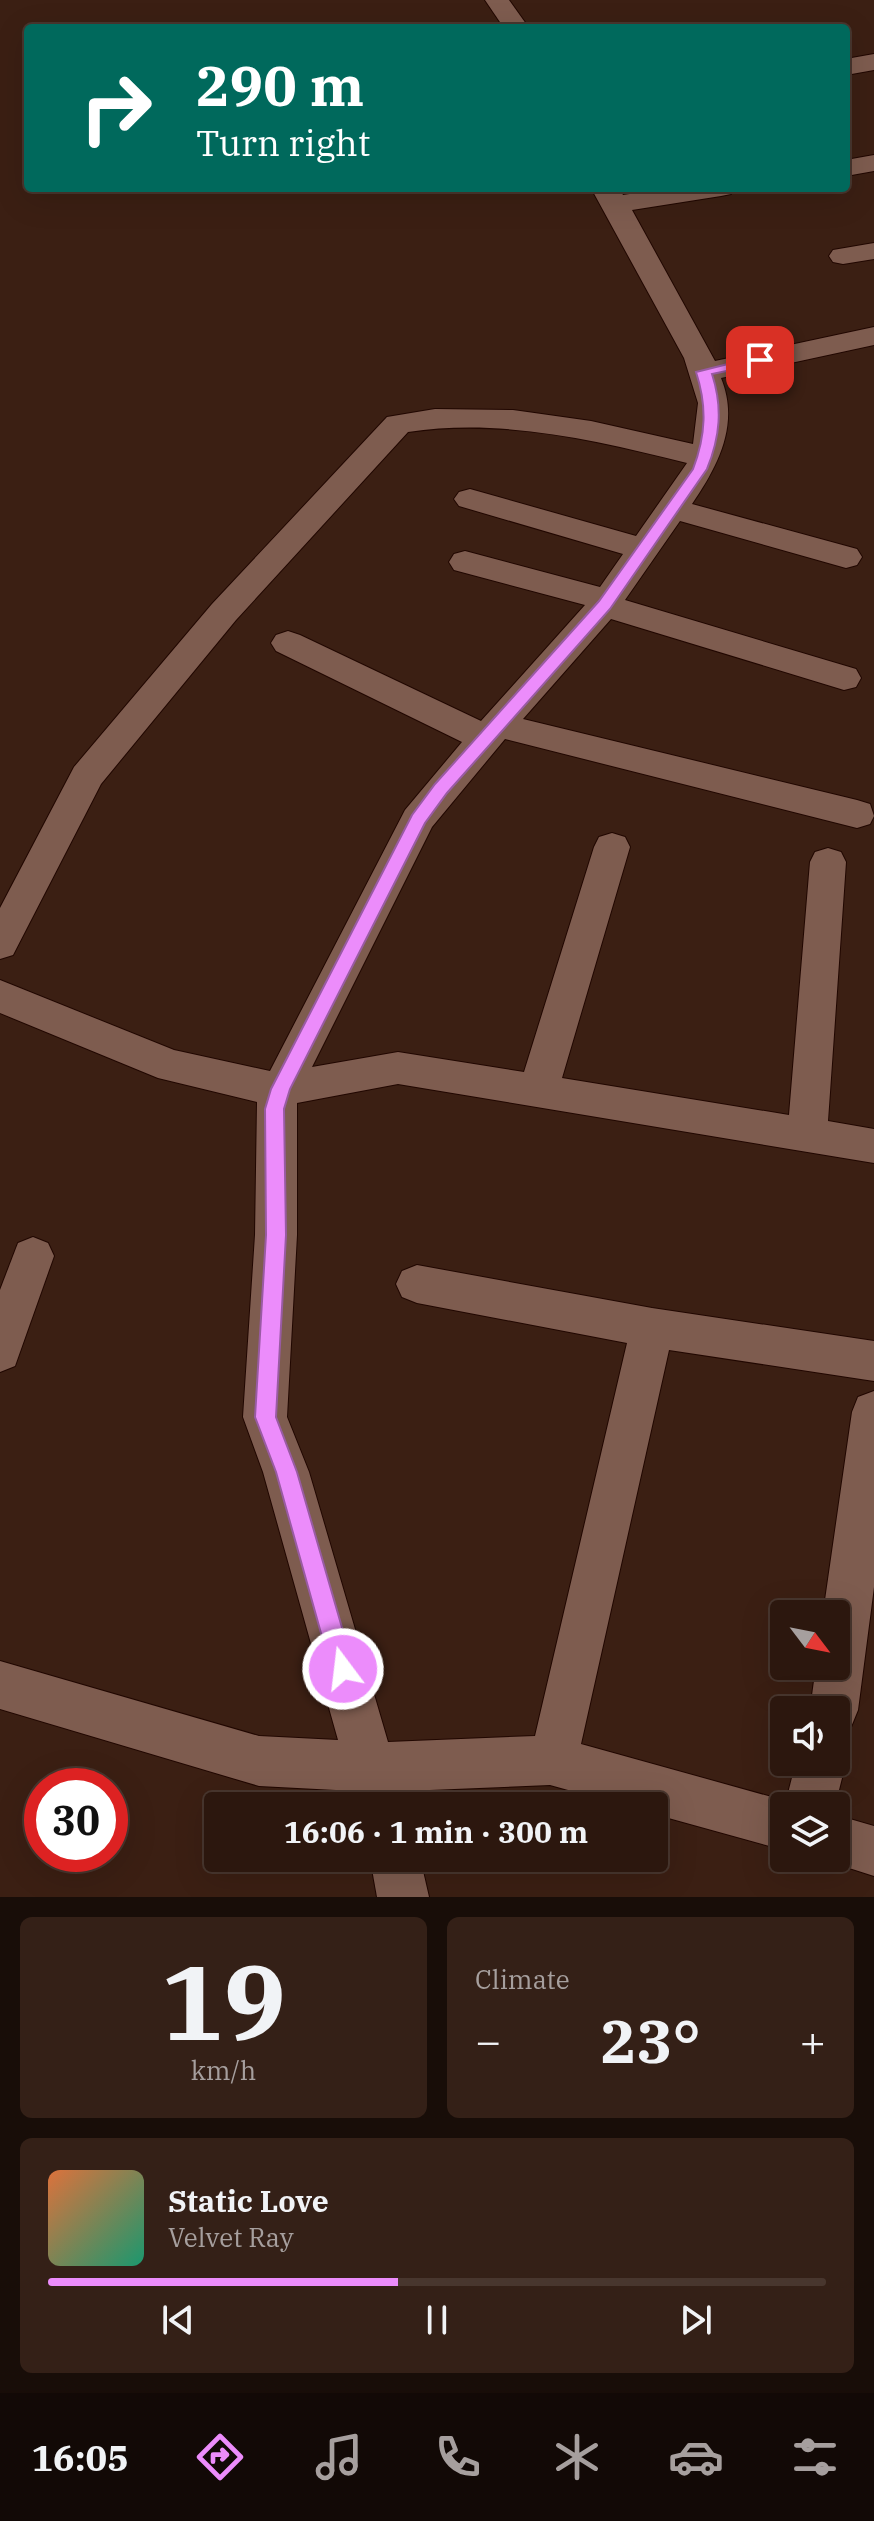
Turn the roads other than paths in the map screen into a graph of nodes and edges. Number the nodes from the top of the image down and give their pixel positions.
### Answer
1 (497, 0) edge
2 (514, 24) edge
3 (874, 62) edge
4 (850, 66) edge
5 (874, 163) edge
6 (850, 167) edge
7 (671, 192) edge
8 (609, 197) edge
9 (874, 251) edge
10 (843, 256) dead end
11 (874, 336) edge
12 (704, 372) junction
13 (704, 457) junction
14 (470, 499) dead end
15 (673, 509) junction
16 (644, 549) junction
17 (846, 557) dead end
18 (465, 562) dead end
19 (606, 602) junction
20 (288, 643) dead end
21 (844, 678) dead end
22 (492, 732) junction
23 (857, 814) dead end
24 (612, 847) dead end
25 (828, 862) dead end
26 (0, 944) edge
27 (0, 996) edge
28 (281, 1089) junction
29 (538, 1092) junction
30 (807, 1137) junction
31 (874, 1146) edge
32 (33, 1256) dead end
33 (417, 1284) dead end
34 (652, 1328) junction
35 (0, 1352) edge
36 (874, 1361) edge
37 (874, 1412) edge
38 (0, 1685) edge
39 (836, 1696) edge
40 (550, 1760) junction
41 (379, 1787) edge
42 (770, 1821) edge
43 (850, 1844) edge
44 (874, 1851) edge
45 (398, 1872) edge
46 (403, 1897) edge

1 - 2 street
3 - 4 street
5 - 6 street
7 - 8 street
8 - 12 street
9 - 10 street
11 - 12 street
12 - 13 street
13 - 15 street
13 - 26 street
14 - 16 street
15 - 16 street
15 - 17 street
16 - 19 street
18 - 19 street
19 - 21 street
19 - 22 street
20 - 22 street
22 - 23 street
22 - 28 street
24 - 29 street
25 - 30 street
27 - 28 street
28 - 29 street
28 - 41 street
29 - 30 street
30 - 31 street
32 - 35 street
33 - 34 street
34 - 36 street
34 - 40 street
37 - 39 street
38 - 41 street
40 - 41 street
40 - 42 street
43 - 44 street
45 - 46 street

